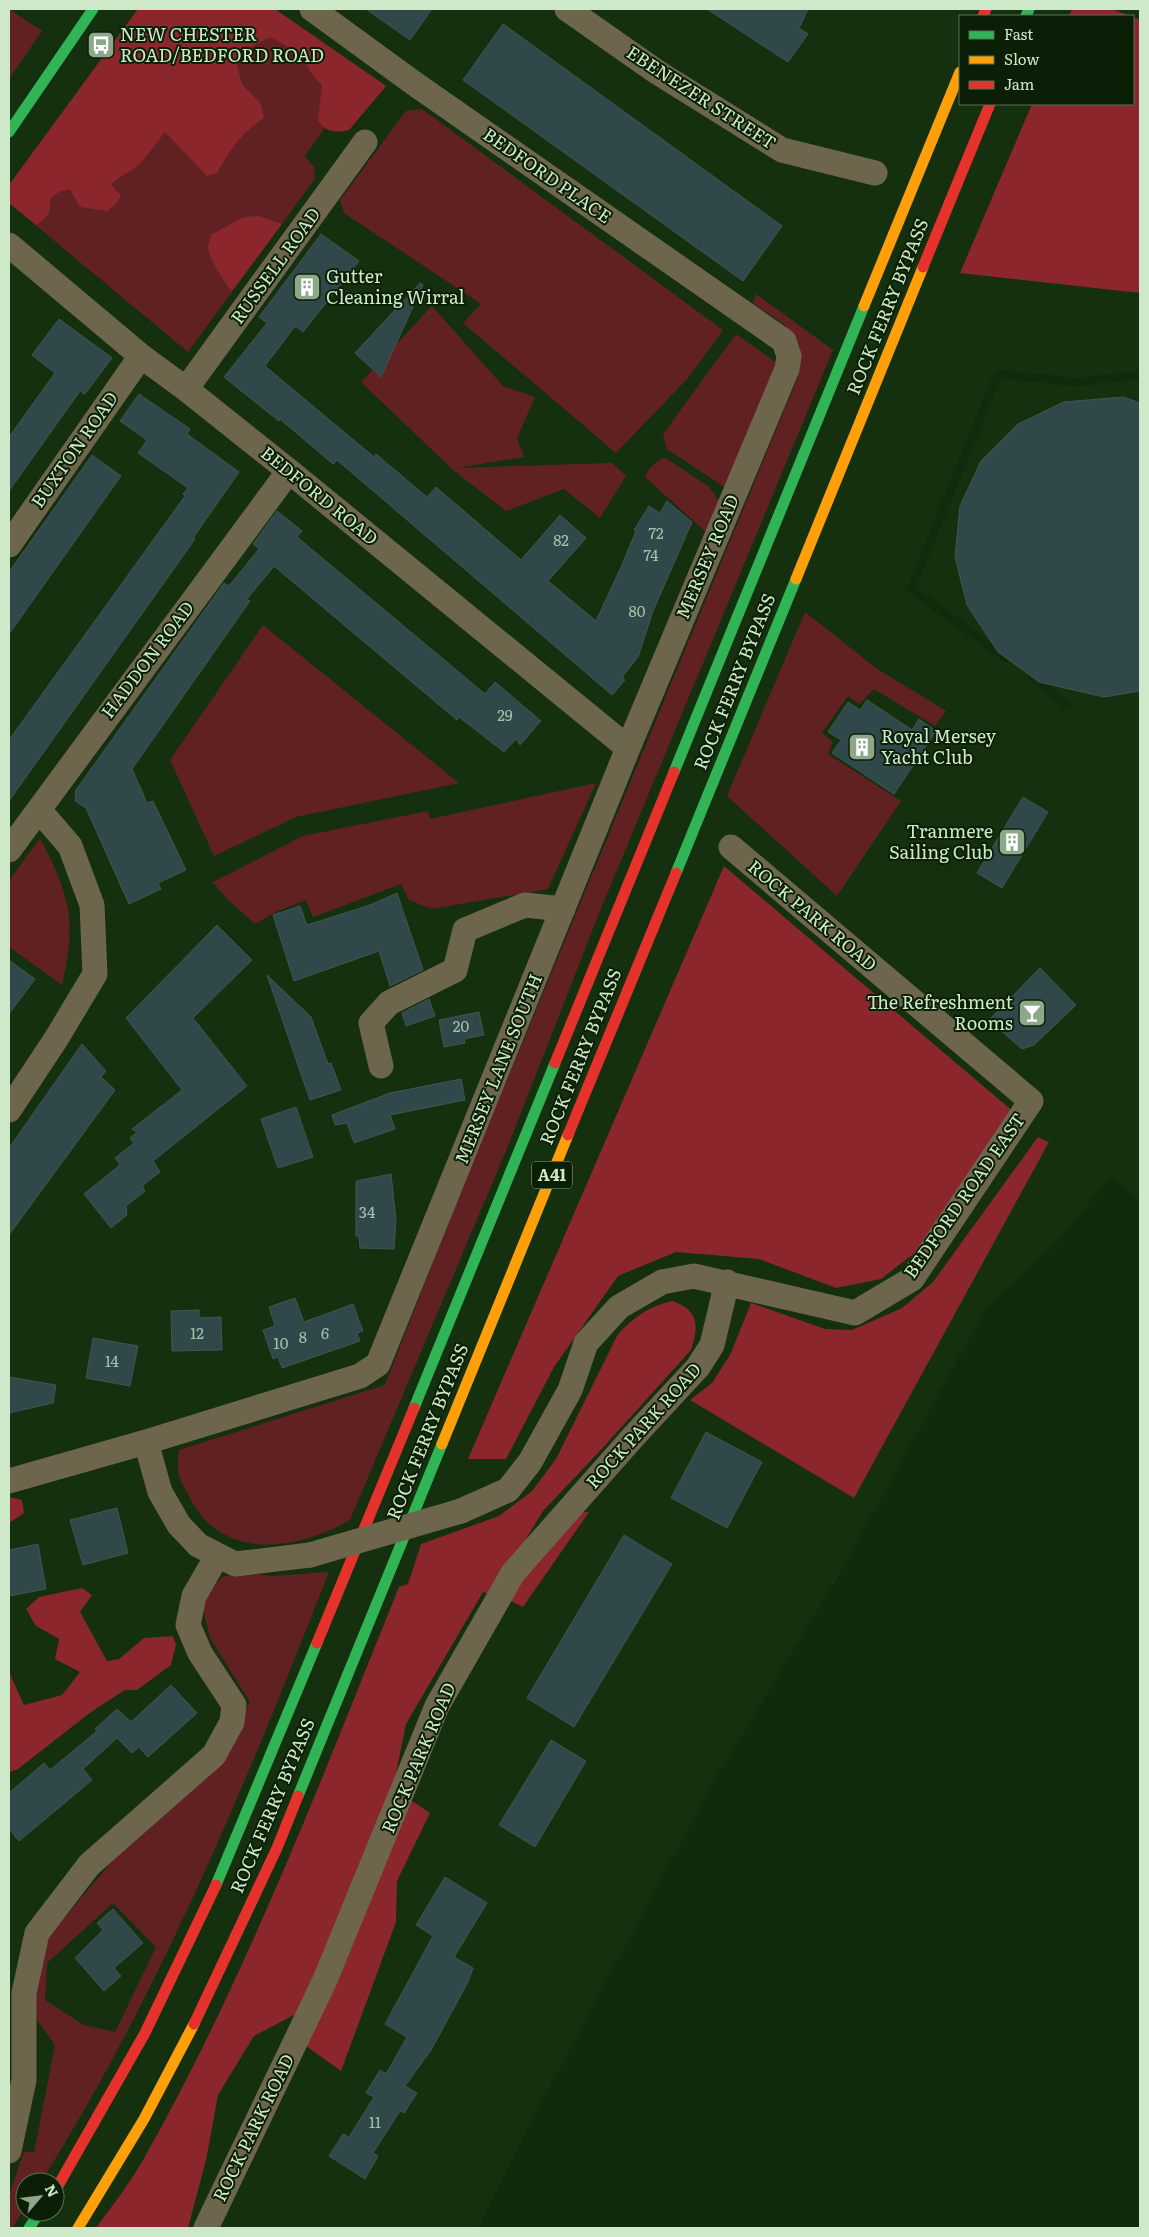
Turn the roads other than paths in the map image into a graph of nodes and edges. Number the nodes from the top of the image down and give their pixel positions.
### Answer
1 (93, 9) edge
2 (312, 9) edge
3 (566, 9) edge
4 (959, 74) edge
5 (990, 105) edge
6 (9, 132) edge
7 (365, 142) dead end
8 (875, 173) dead end
9 (9, 245) edge
10 (784, 341) joint
11 (141, 356) junction
12 (186, 389) junction
13 (289, 471) junction
14 (9, 545) edge
15 (628, 748) junction
16 (619, 773) joint
17 (39, 810) junction
18 (731, 847) dead end
19 (9, 850) edge
20 (563, 910) junction
21 (381, 1066) dead end
22 (1031, 1101) joint
23 (9, 1110) edge
24 (727, 1282) junction
25 (146, 1442) junction
26 (9, 1481) edge
27 (217, 1556) junction
28 (9, 2151) edge
29 (65, 2173) edge
30 (78, 2228) edge
31 (206, 2228) edge

1 - 6 main road
2 - 10 street, BEDFORD PLACE
3 - 8 street, EBENEZER STREET
4 - 29 main road, ROCK FERRY BYPASS / A41
5 - 30 main road, ROCK FERRY BYPASS / A41
7 - 12 street, RUSSELL ROAD
9 - 11 street, BEDFORD ROAD
10 - 15 street, MERSEY ROAD
11 - 12 street, BEDFORD ROAD
11 - 14 street, BUXTON ROAD
12 - 13 street, BEDFORD ROAD
13 - 15 street, BEDFORD ROAD
13 - 17 street, HADDON ROAD
15 - 16 street, MERSEY ROAD
16 - 20 street, MERSEY LANE SOUTH
17 - 19 street, HADDON ROAD
17 - 23 street
18 - 22 street, ROCK PARK ROAD
20 - 21 street
20 - 25 street, MERSEY LANE SOUTH
22 - 24 street, BEDFORD ROAD EAST
24 - 27 street, BEDFORD ROAD EAST, bridge
24 - 31 street, ROCK PARK ROAD
25 - 26 street
25 - 27 street, BEDFORD ROAD EAST
27 - 28 street

